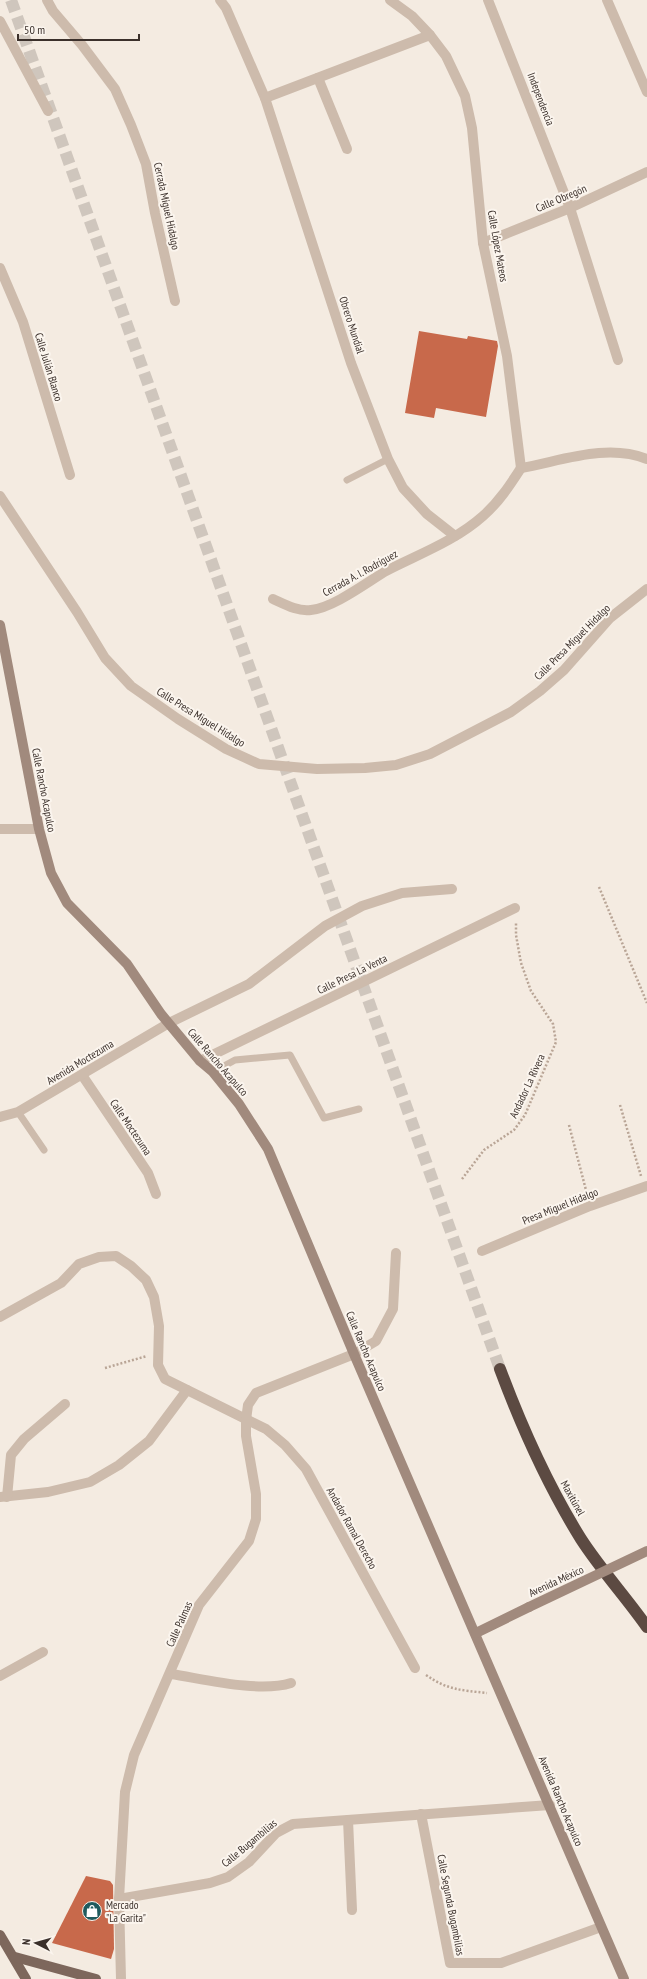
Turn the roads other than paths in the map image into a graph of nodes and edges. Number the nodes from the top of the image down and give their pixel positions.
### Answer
1 (47, 0) edge
2 (220, 0) edge
3 (390, 0) edge
4 (488, 0) edge
5 (607, 0) edge
6 (0, 20) edge
7 (430, 35) junction
8 (318, 78) junction
9 (647, 92) edge
10 (265, 98) junction
11 (48, 112) dead end
12 (347, 149) dead end
13 (647, 172) edge
14 (570, 208) junction
15 (483, 242) junction
16 (0, 268) edge
17 (175, 301) dead end
18 (618, 360) dead end
19 (647, 458) edge
20 (388, 459) junction
21 (521, 468) junction
22 (70, 475) dead end
23 (347, 480) dead end
24 (0, 496) edge
25 (455, 536) junction
26 (647, 589) edge
27 (273, 599) dead end
28 (0, 625) edge
29 (0, 829) edge
30 (39, 829) junction
31 (452, 889) dead end
32 (515, 908) road end
33 (169, 1022) junction
34 (200, 1061) junction
35 (213, 1072) junction
36 (82, 1075) junction
37 (359, 1109) dead end
38 (18, 1112) junction
39 (0, 1117) edge
40 (44, 1150) dead end
41 (646, 1186) edge
42 (156, 1194) dead end
43 (482, 1251) dead end
44 (396, 1253) dead end
45 (0, 1317) edge
46 (354, 1354) junction
47 (500, 1369) tunnel mouth
48 (187, 1390) junction
49 (65, 1404) dead end
50 (246, 1420) junction
51 (4, 1496) edge
52 (647, 1551) edge
53 (645, 1624) edge
54 (476, 1633) junction
55 (43, 1652) dead end
56 (415, 1668) road end
57 (171, 1674) junction
58 (0, 1676) edge
59 (291, 1683) dead end
60 (550, 1805) junction
61 (422, 1814) junction
62 (348, 1820) junction
63 (119, 1899) junction
64 (352, 1910) dead end
65 (601, 1926) junction
66 (0, 1934) edge
67 (15, 1957) junction
68 (26, 1979) edge
69 (96, 1979) edge
70 (121, 1979) edge
71 (624, 1979) edge

1 - 17 street, Cerrada Miguel Hidalgo
2 - 10 street, Obrero Mundial
3 - 7 street, Calle López Mateos
4 - 14 street, Independencia
5 - 9 street
6 - 11 street
7 - 8 street
7 - 15 street, Calle López Mateos
8 - 10 street
8 - 12 street
10 - 20 street, Obrero Mundial
13 - 14 street, Calle Obregón
14 - 15 street, Calle Obregón
14 - 18 street, Independencia
15 - 21 street, Calle López Mateos
16 - 22 street, Calle Julián Blanco
19 - 21 street
20 - 23 lane
20 - 25 street, Obrero Mundial
21 - 25 street, Cerrada A. I. Rodríguez
24 - 26 street, Calle Presa Miguel Hidalgo
25 - 27 street, Cerrada A. I. Rodríguez
28 - 30 main road, Calle Rancho Acapulco
29 - 30 street
30 - 33 main road, Calle Rancho Acapulco
31 - 33 street, Avenida Moctezuma
32 - 34 street, Calle Presa La Venta
33 - 34 main road, Calle Rancho Acapulco
33 - 36 street, Avenida Moctezuma
34 - 35 main road, Calle Rancho Acapulco
35 - 37 lane
35 - 46 main road, Calle Rancho Acapulco
36 - 38 street, Avenida Moctezuma
36 - 42 street, Calle Moctezuma
38 - 39 street, Avenida Moctezuma
38 - 40 lane
41 - 43 street, Presa Miguel Hidalgo
44 - 46 street, Calle Palmas
45 - 48 street, Andador Ramal Derecho
46 - 50 street, Calle Palmas
46 - 54 main road, Calle Rancho Acapulco
47 - 53 highway, Maxitúnel
48 - 50 street, Andador Ramal Derecho
48 - 51 street
49 - 51 street
50 - 56 street, Andador Ramal Derecho
50 - 57 street, Calle Palmas
52 - 54 main road, Avenida México, bridge
54 - 60 main road, Avenida Rancho Acapulco
55 - 58 street
57 - 59 street
57 - 63 street, Calle Palmas
60 - 61 street, Calle Bugambilias
60 - 65 main road, Avenida Rancho Acapulco
61 - 62 street, Calle Bugambilias
61 - 65 street, Calle Segunda Bugambilias
62 - 63 street, Calle Bugambilias
62 - 64 street
63 - 70 street, Calle Palmas
65 - 71 main road, Avenida Rancho Acapulco
66 - 67 main road
67 - 68 main road
67 - 69 main road

